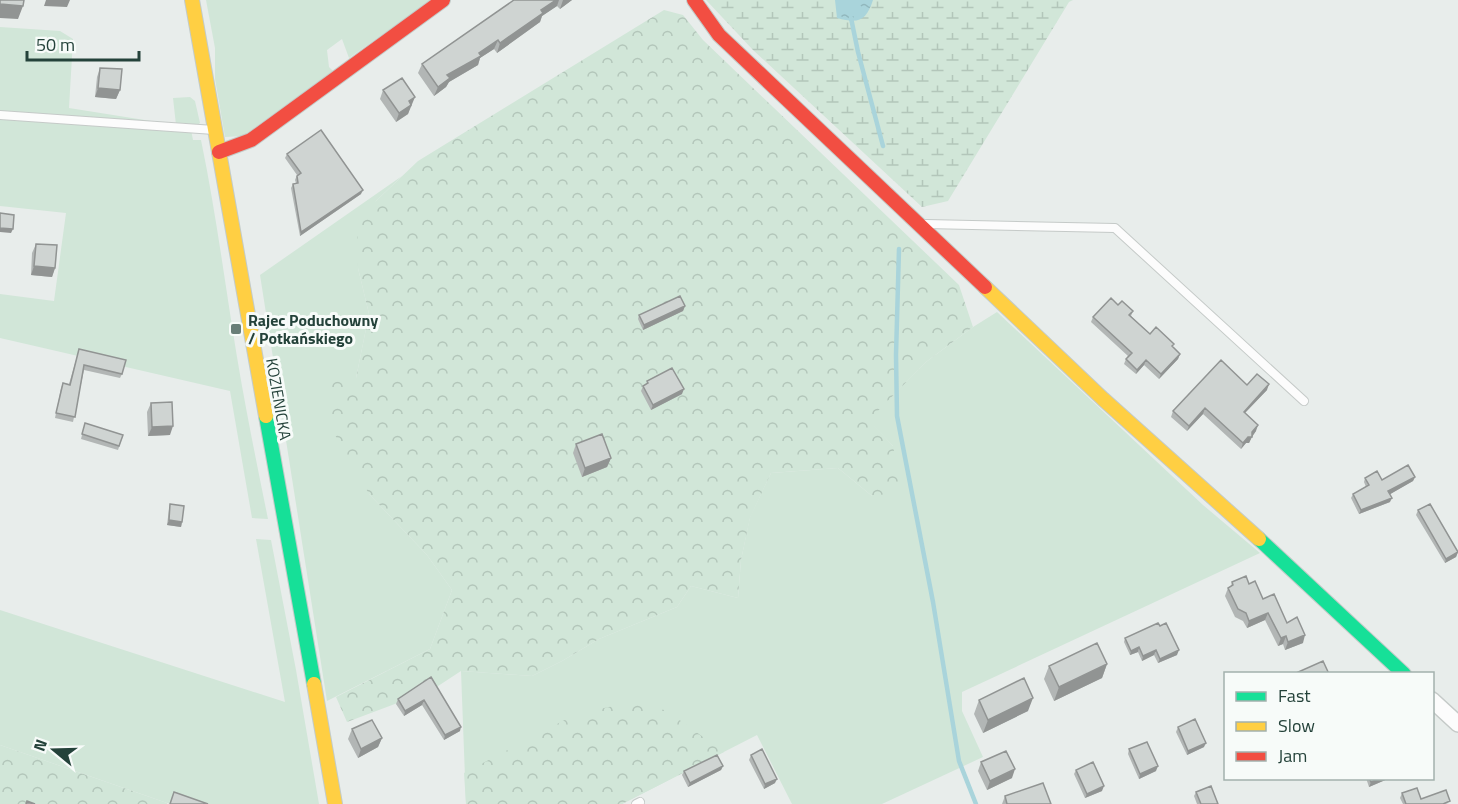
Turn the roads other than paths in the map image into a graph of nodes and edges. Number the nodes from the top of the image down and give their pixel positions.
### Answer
1 (192, 0) edge
2 (443, 0) edge
3 (694, 0) edge
4 (0, 115) edge
5 (216, 130) junction
6 (219, 153) junction
7 (919, 224) junction
8 (1304, 401) dead end
9 (1402, 672) edge
10 (1434, 702) edge
11 (1458, 724) edge
12 (334, 804) edge

1 - 5 street, KOZIENICKA
2 - 6 street
3 - 7 street
4 - 5 lane
5 - 6 street, KOZIENICKA
6 - 12 street, KOZIENICKA
7 - 8 lane
7 - 9 street
10 - 11 street

